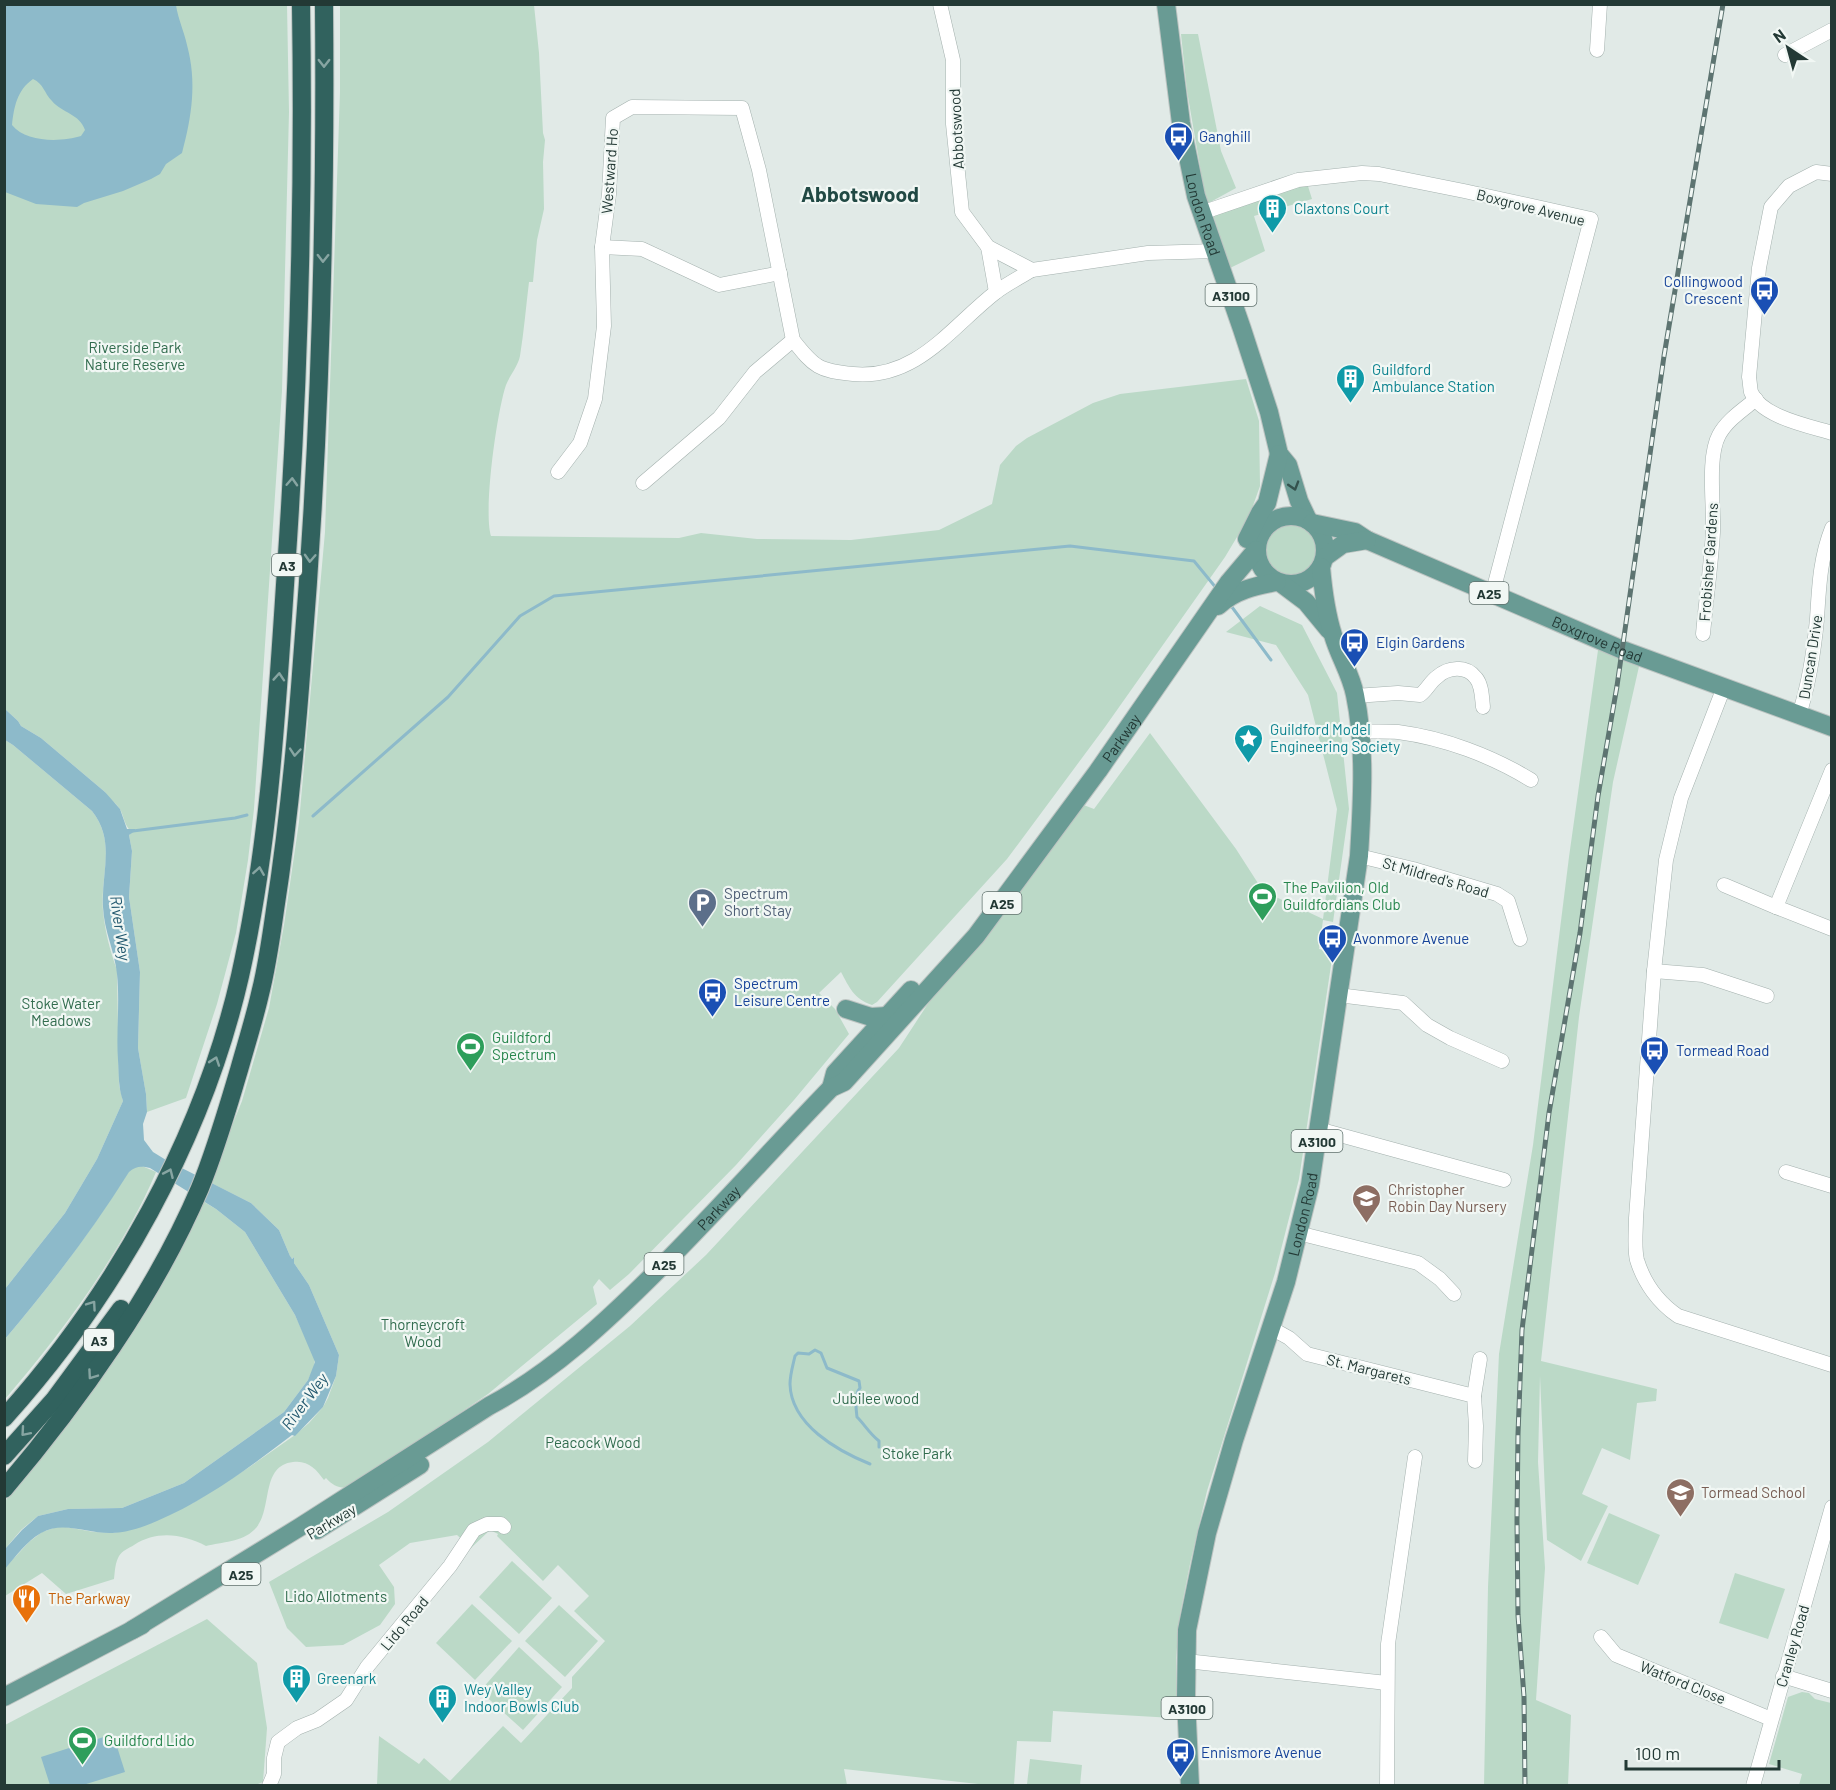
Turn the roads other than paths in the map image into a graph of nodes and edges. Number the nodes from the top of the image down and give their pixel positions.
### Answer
1 (301, 4) edge
2 (324, 4) edge
3 (940, 4) edge
4 (1166, 4) edge
5 (1600, 4) edge
6 (1832, 30) edge
7 (1597, 50) dead end
8 (1785, 55) dead end
9 (1832, 174) edge
10 (1201, 213) junction
11 (602, 247) junction
12 (988, 247) junction
13 (1216, 251) junction
14 (1032, 270) junction
15 (780, 273) junction
16 (996, 292) junction
17 (793, 339) junction
18 (1756, 399) junction
19 (1832, 433) edge
20 (1279, 454) junction
21 (558, 472) dead end
22 (643, 483) dead end
23 (1267, 503) junction
24 (1310, 521) junction
25 (1832, 528) edge
26 (1262, 531) junction
27 (1367, 540) junction
28 (1256, 550) junction
29 (1323, 562) junction
30 (1280, 583) junction
31 (1492, 595) junction
32 (1703, 634) dead end
33 (1333, 637) junction
34 (1190, 640) junction
35 (1724, 687) junction
36 (1355, 696) junction
37 (1484, 706) dead end
38 (1799, 715) junction
39 (1832, 727) edge
40 (1360, 731) junction
41 (1832, 770) edge
42 (1531, 780) dead end
43 (1050, 835) junction
44 (1359, 856) junction
45 (1724, 885) dead end
46 (1776, 907) junction
47 (1832, 929) edge
48 (1520, 939) dead end
49 (1654, 971) junction
50 (1338, 995) junction
51 (1767, 996) dead end
52 (846, 1009) dead end
53 (887, 1016) junction
54 (1502, 1061) dead end
55 (831, 1088) junction
56 (1318, 1130) junction
57 (1786, 1172) dead end
58 (1504, 1180) dead end
59 (1832, 1186) edge
60 (182, 1215) junction
61 (1298, 1233) junction
62 (1454, 1294) dead end
63 (1271, 1328) junction
64 (1480, 1359) dead end
65 (1832, 1365) edge
66 (1474, 1396) junction
67 (4, 1418) edge
68 (4, 1456) edge
69 (1415, 1457) dead end
70 (1475, 1461) dead end
71 (4, 1489) edge
72 (1832, 1507) edge
73 (504, 1527) dead end
74 (1601, 1637) dead end
75 (1186, 1661) junction
76 (1783, 1676) junction
77 (1387, 1683) junction
78 (1832, 1691) edge
79 (4, 1696) edge
80 (1771, 1719) junction
81 (268, 1785) edge
82 (1190, 1785) edge
83 (1386, 1785) edge
84 (1753, 1785) edge

67 -> 1 highway, A3
2 -> 60 highway, A3
3 - 12 street, Abbotswood
4 - 10 main road, London Road / A3100
5 - 7 street
6 - 8 street
9 - 18 street
10 - 13 main road, London Road / A3100
10 - 31 street, Boxgrove Avenue
11 - 15 street
11 - 15 street, Westward Ho
11 - 21 street, Westward Ho
12 - 14 street, Abbotswood
12 - 16 street, Abbotswood
13 - 14 street
13 - 20 main road, London Road / A3100
14 - 16 street
15 - 17 street
16 - 17 street
17 - 22 street
18 - 19 street
18 - 32 street, Frobisher Gardens
20 - 23 main road, A3100
20 -> 24 main road
23 - 26 main road, A3100
23 - 34 main road, A3100
24 - 26 main road
24 - 27 main road, A25
24 - 29 main road
25 - 38 street, Duncan Drive
26 - 28 main road
27 - 29 main road
27 - 31 main road, Boxgrove Road / A25
28 - 30 main road
28 - 34 main road, A25
29 - 30 main road
29 - 33 main road, London Road / A3100
30 - 33 main road, London Road / A3100
30 - 34 main road, A25
31 - 35 main road, Boxgrove Road / A25
33 - 36 main road, London Road / A3100
34 - 43 main road, Parkway / A25
35 - 38 main road, Boxgrove Road / A25
35 - 49 street
36 - 37 street
36 - 40 main road, London Road / A3100
38 - 39 main road, Boxgrove Road / A25
40 - 42 street
40 - 44 main road, London Road / A3100
41 - 46 street
43 - 53 main road, Parkway / A25
43 - 55 main road, Parkway / A25
44 - 48 street, St Mildred's Road
44 - 50 main road, London Road / A3100
45 - 46 street
46 - 47 street
49 - 51 street
49 - 65 street
50 - 54 street
50 - 56 main road, London Road / A3100
52 - 53 main road
53 - 55 main road, Parkway / A25
55 - 79 main road, Parkway / A25
56 - 58 street
56 - 61 main road, London Road / A3100
57 - 59 street
60 -> 68 highway, A3
60 -> 71 highway
61 - 62 street
61 - 63 main road, London Road / A3100
63 - 66 street, St. Margarets
63 - 75 main road, London Road / A3100
64 - 66 street
66 - 70 street
69 - 77 street
72 - 76 street, Cranley Road
73 - 81 street, Lido Road
74 - 80 street, Watford Close
75 - 77 street
75 - 82 main road, London Road / A3100
76 - 78 street
76 - 80 street, Cranley Road
77 - 83 street
80 - 84 street, Cranley Road

